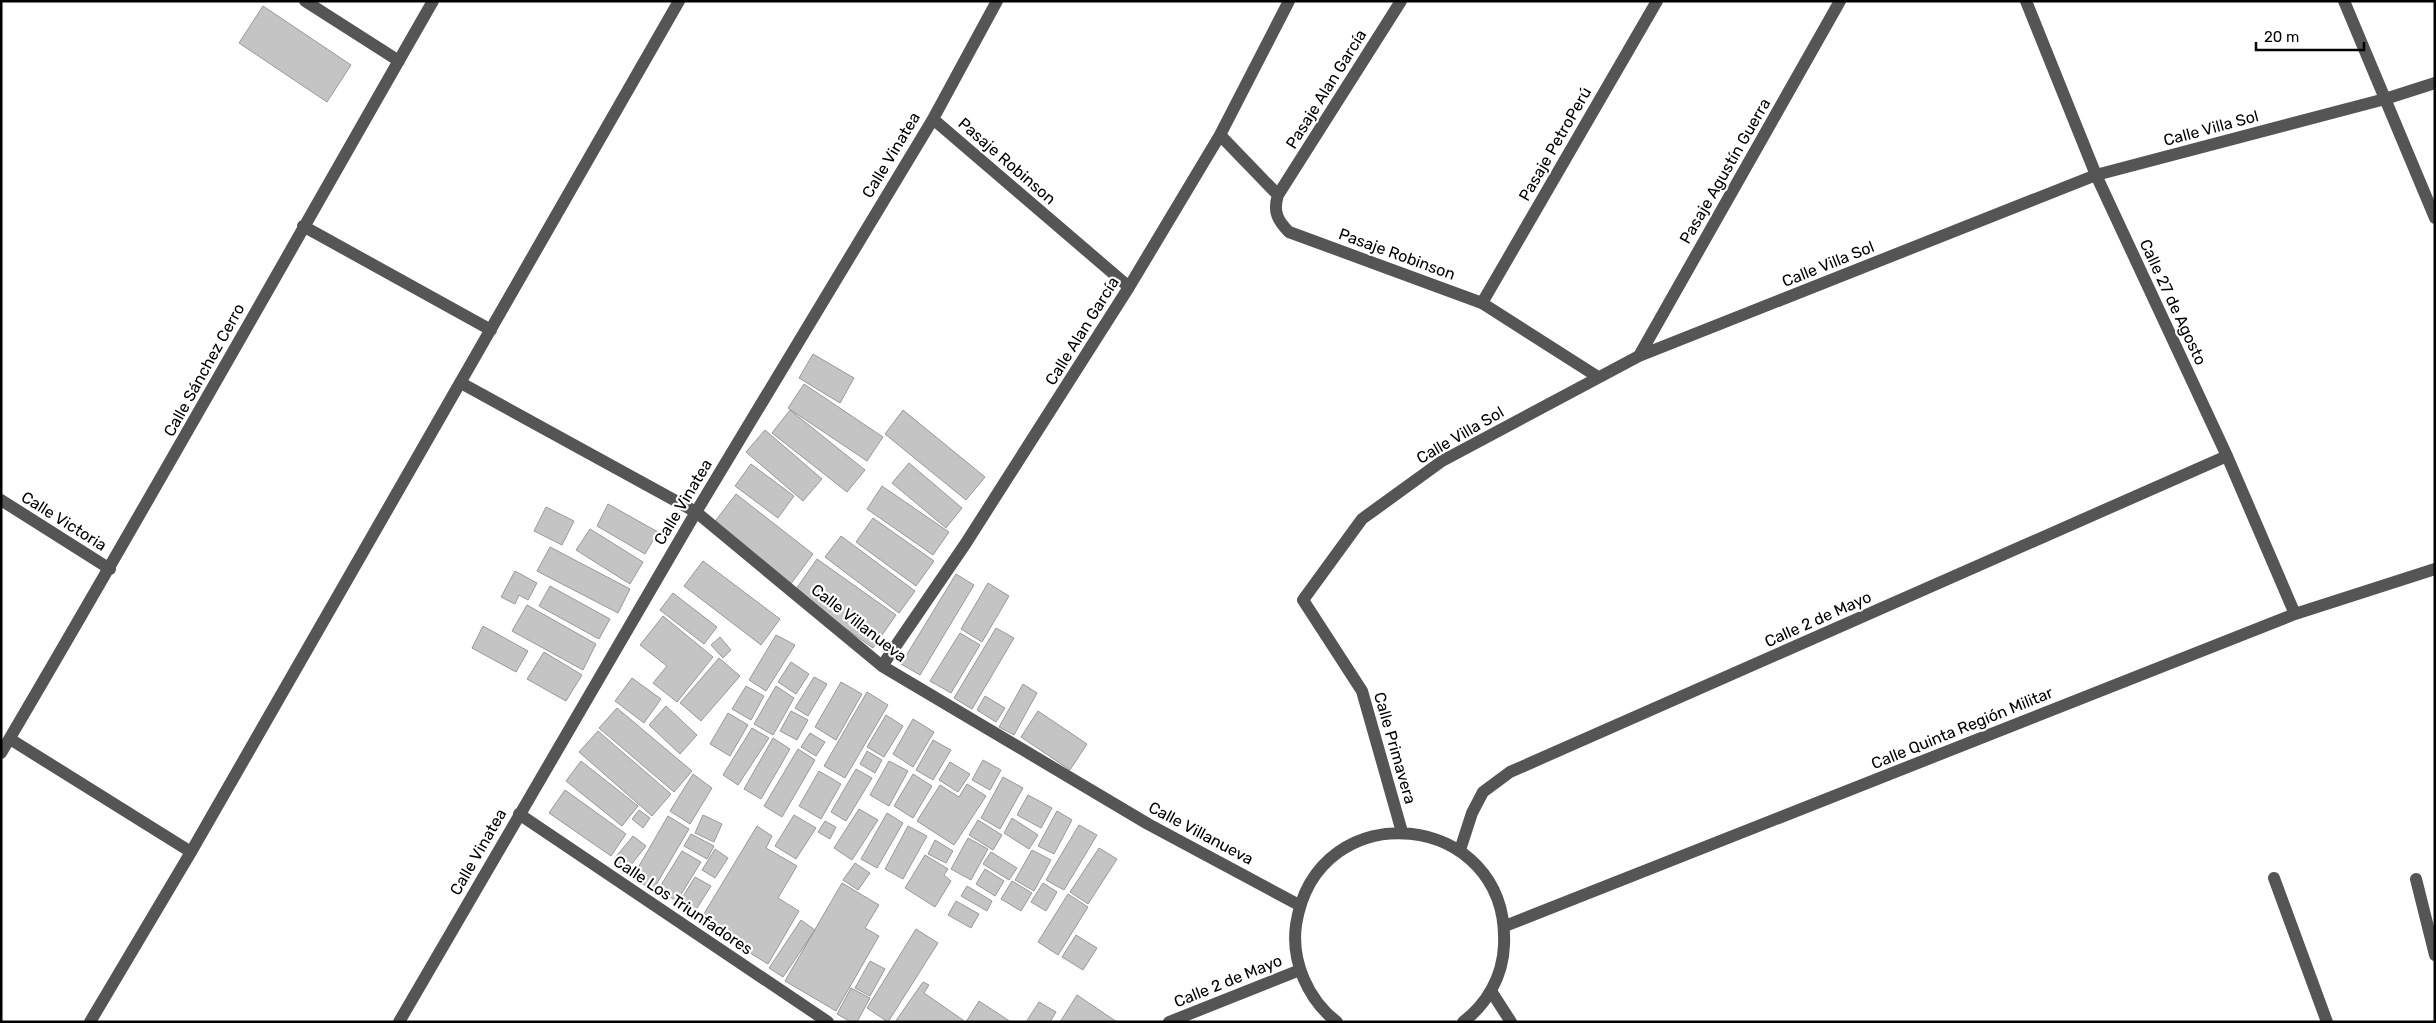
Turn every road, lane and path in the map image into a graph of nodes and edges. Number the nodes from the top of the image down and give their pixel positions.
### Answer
1 (305, 1) edge
2 (433, 1) edge
3 (680, 1) edge
4 (997, 1) edge
5 (1289, 1) edge
6 (1401, 1) edge
7 (1657, 1) edge
8 (1840, 1) edge
9 (2026, 1) edge
10 (2344, 1) edge
11 (399, 61) junction
12 (2435, 83) edge
13 (2385, 99) junction
14 (932, 119) junction
15 (1220, 135) junction
16 (2096, 175) junction
17 (1278, 195) junction
18 (2435, 218) edge
19 (303, 226) junction
20 (1128, 287) junction
21 (1482, 303) junction
22 (491, 330) junction
23 (1639, 356) junction
24 (1598, 377) junction
25 (461, 383) junction
26 (2227, 456) junction
27 (1, 500) edge
28 (696, 512) junction
29 (110, 569) junction
30 (2435, 569) edge
31 (1303, 600) joint
32 (2295, 614) junction
33 (882, 666) junction
34 (10, 739) junction
35 (1, 753) edge
36 (519, 814) junction
37 (1402, 832) junction
38 (1460, 850) junction
39 (191, 852) junction
40 (2274, 878) dead end
41 (2416, 879) dead end
42 (1299, 905) junction
43 (1505, 926) junction
44 (2435, 956) edge
45 (1300, 970) junction
46 (1492, 991) junction
47 (90, 1022) edge
48 (399, 1022) edge
49 (828, 1022) edge
50 (1168, 1022) edge
51 (1337, 1022) edge
52 (1462, 1022) edge
53 (1511, 1022) edge
54 (2327, 1022) edge

1 - 11 street
2 - 11 street, Calle Sánchez Cerro
3 - 22 street
4 - 14 street, Calle Vinatea
5 - 15 street, Calle Alan García
6 - 17 street, Pasaje Alan García
7 - 21 street, Pasaje PetroPerú
8 - 23 street, Pasaje Agustín Guerra
9 - 16 street, Calle 27 de Agosto
10 - 13 street
11 - 19 street, Calle Sánchez Cerro
12 - 13 street, Calle Villa Sol
13 - 16 street, Calle Villa Sol
13 - 18 street
14 - 20 street, Pasaje Robinson
14 - 28 street, Calle Vinatea
15 - 17 street
15 - 20 street, Calle Alan García
16 - 23 street, Calle Villa Sol
16 - 26 street, Calle 27 de Agosto
17 - 21 street, Pasaje Robinson
19 - 22 street
19 - 29 street, Calle Sánchez Cerro
20 - 33 street, Calle Alan García
21 - 24 street, Pasaje Robinson
22 - 25 street
23 - 24 street, Calle Villa Sol
24 - 31 street, Calle Villa Sol
25 - 28 street, Calle Villanueva
25 - 39 street
26 - 32 street, Calle 27 de Agosto
26 - 38 street, Calle 2 de Mayo
27 - 29 street, Calle Victoria
28 - 33 street, Calle Villanueva
28 - 36 street, Calle Vinatea
29 - 34 street, Calle Sánchez Cerro
30 - 32 street, Calle Quinta Región Militar
31 - 37 street, Calle Primavera
32 - 43 street, Calle Quinta Región Militar
33 - 42 street, Calle Villanueva
34 - 35 street, Calle Sánchez Cerro
34 - 39 street
36 - 48 street, Calle Vinatea
36 - 49 street, Calle Los Triunfadores
37 - 38 street
37 - 42 street
38 - 43 street
39 - 47 street
40 - 54 street
41 - 44 street
42 - 45 street
43 - 46 street
45 - 50 street, Calle 2 de Mayo
45 - 51 street
46 - 52 street
46 - 53 street

